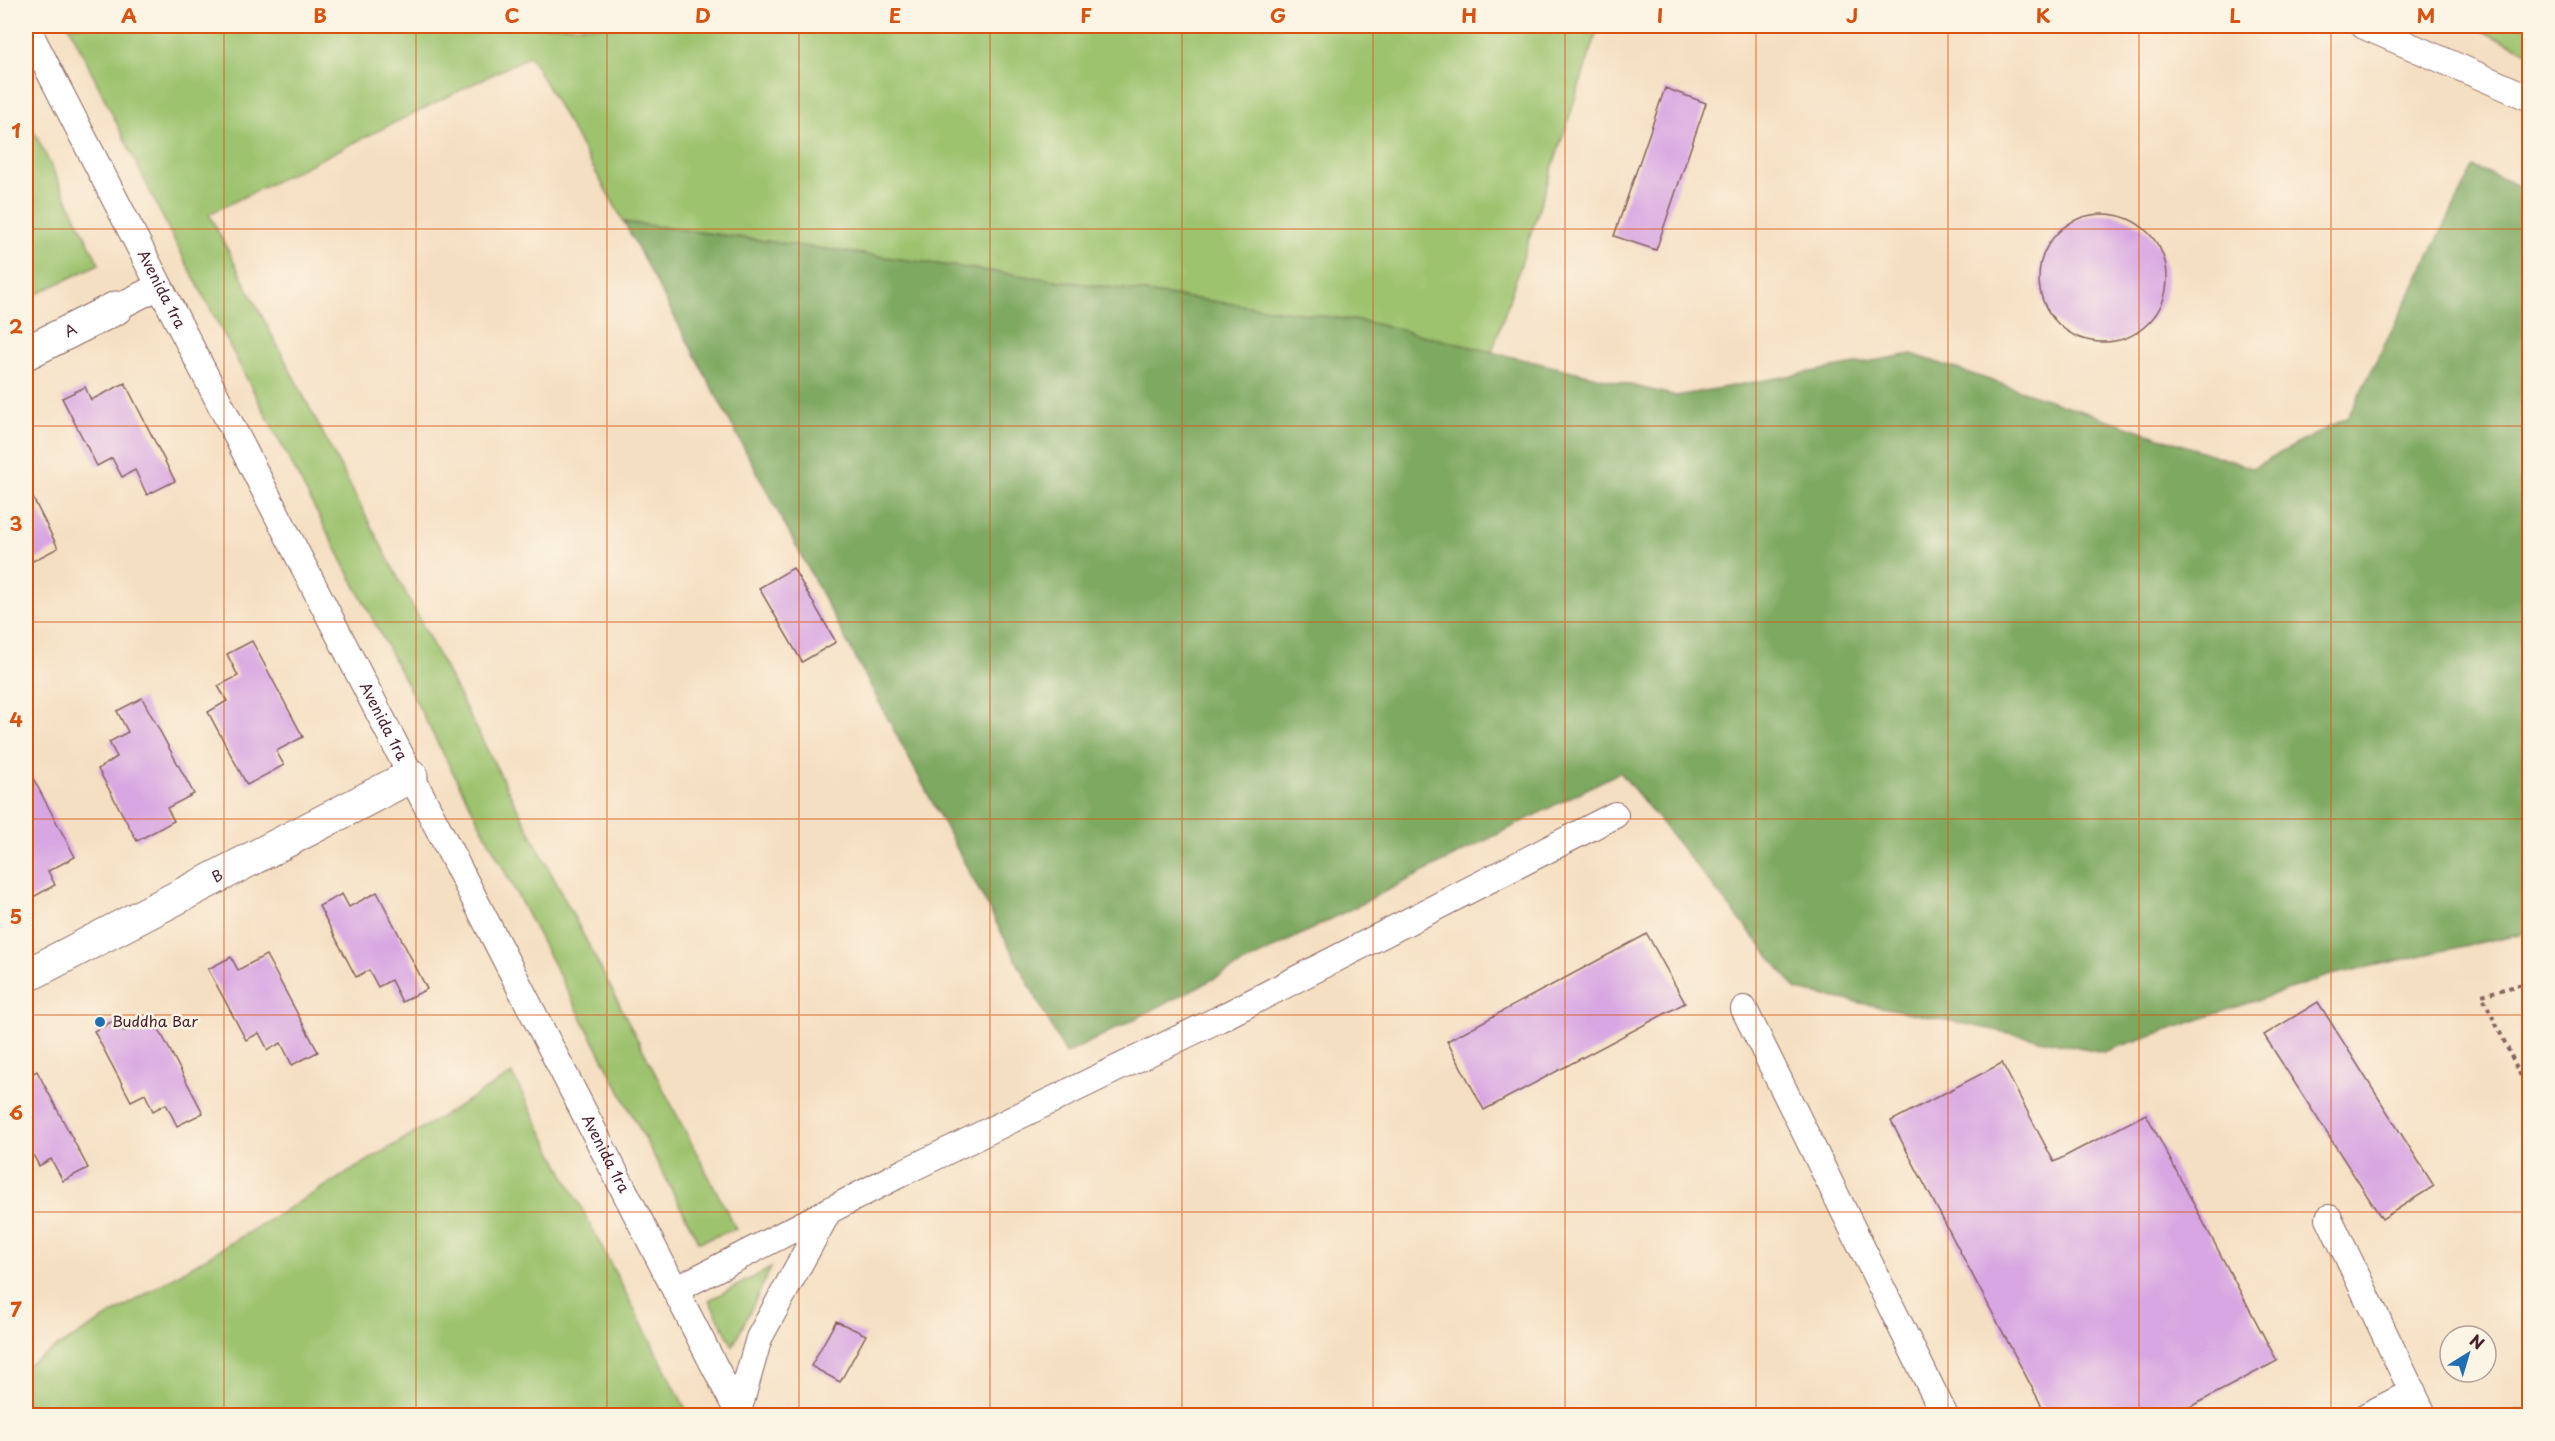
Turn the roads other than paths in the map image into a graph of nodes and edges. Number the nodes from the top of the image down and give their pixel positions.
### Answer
1 (26, 26) edge
2 (2364, 26) edge
3 (2529, 98) edge
4 (159, 286) junction
5 (116, 308) joint
6 (26, 353) edge
7 (411, 776) junction
8 (1615, 815) dead end
9 (26, 976) edge
10 (1744, 1009) dead end
11 (828, 1212) junction
12 (2329, 1218) dead end
13 (675, 1290) junction
14 (2413, 1392) junction
15 (739, 1414) edge
16 (1945, 1416) edge
17 (2366, 1416) edge
18 (2424, 1416) edge

1 - 4 lane, Avenida 1ra
2 - 3 lane
4 - 5 lane
4 - 7 lane, Avenida 1ra
5 - 6 street, A
7 - 9 street, B
7 - 13 lane, Avenida 1ra
8 - 11 lane
10 - 16 lane
11 - 13 lane
11 - 15 lane
12 - 14 lane
13 - 15 lane, Avenida 1ra
14 - 17 lane
14 - 18 lane

